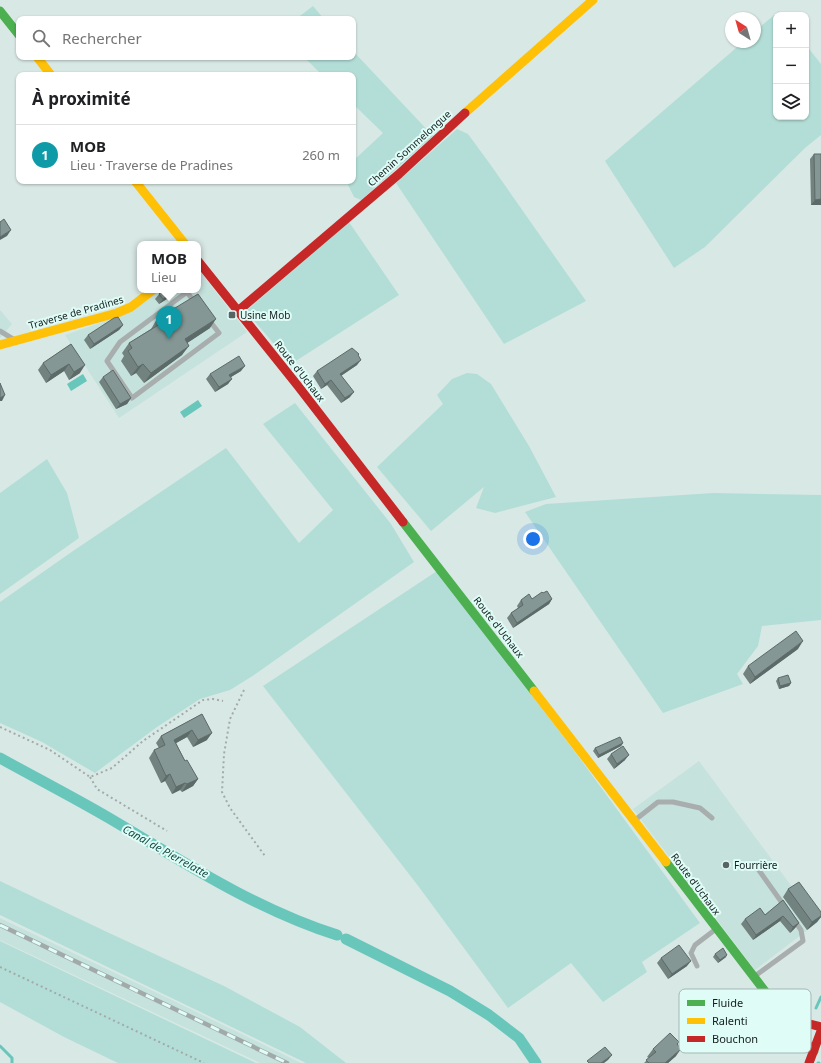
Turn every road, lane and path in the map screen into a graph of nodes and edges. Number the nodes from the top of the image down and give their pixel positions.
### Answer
1 (593, 0) edge
2 (0, 11) edge
3 (16, 31) edge
4 (39, 60) edge
5 (49, 72) edge
6 (137, 184) edge
7 (183, 241) edge
8 (201, 267) edge
9 (149, 293) edge
10 (184, 293) edge
11 (188, 293) edge
12 (201, 310) edge
13 (238, 311) junction
14 (205, 316) edge
15 (0, 331) edge
16 (15, 340) junction
17 (0, 345) edge
18 (244, 690) dead end
19 (223, 702) dead end
20 (0, 727) edge
21 (90, 777) junction
22 (712, 818) dead end
23 (634, 820) junction
24 (167, 831) dead end
25 (265, 856) dead end
26 (758, 869) dead end
27 (788, 912) edge
28 (792, 918) edge
29 (717, 928) junction
30 (697, 966) dead end
31 (0, 968) edge
32 (754, 976) junction
33 (764, 989) edge
34 (811, 1024) edge
35 (821, 1027) edge
36 (821, 1031) edge
37 (811, 1048) edge
38 (814, 1051) junction
39 (204, 1063) edge
40 (810, 1063) edge

1 - 13 main road, Chemin Sommelongue
2 - 3 main road
4 - 5 main road
6 - 7 main road
8 - 13 main road, Route d'Uchaux
9 - 16 main road, Traverse de Pradines
10 - 14 lane
11 - 12 lane
13 - 23 main road, Route d'Uchaux
15 - 16 lane
16 - 17 main road, Traverse de Pradines
18 - 25 path
19 - 21 path
20 - 21 path
21 - 24 path
22 - 23 lane
23 - 29 main road, Route d'Uchaux
26 - 27 lane
28 - 32 lane
29 - 30 lane
29 - 32 main road, Route d'Uchaux
31 - 39 path
32 - 33 main road, Route d'Uchaux
34 - 35 main road, Route d'Uchaux
36 - 38 main road
37 - 38 main road, Route d'Uchaux
38 - 40 main road

